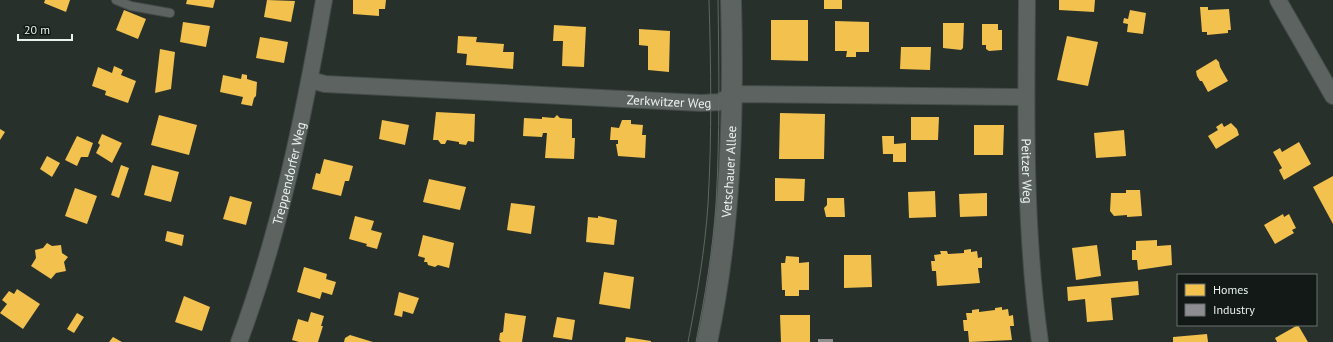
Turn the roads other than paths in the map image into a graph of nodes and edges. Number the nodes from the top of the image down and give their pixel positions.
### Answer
1 (116, 0) edge
2 (324, 0) edge
3 (731, 0) edge
4 (1027, 0) edge
5 (1278, 0) edge
6 (170, 13) dead end
7 (310, 80) junction
8 (733, 94) junction
9 (1333, 96) edge
10 (1026, 97) junction
11 (239, 342) edge
12 (707, 342) edge
13 (1040, 342) edge

1 - 6 lane
2 - 7 street, Treppendorfer Weg
3 - 8 street, Vetschauer Allee
4 - 10 street, Peitzer Weg
5 - 9 street
7 - 8 street, Zerkwitzer Weg
7 - 11 street, Treppendorfer Weg
8 - 10 street, Zerkwitzer Weg
8 - 12 street, Vetschauer Allee
10 - 13 street, Peitzer Weg

